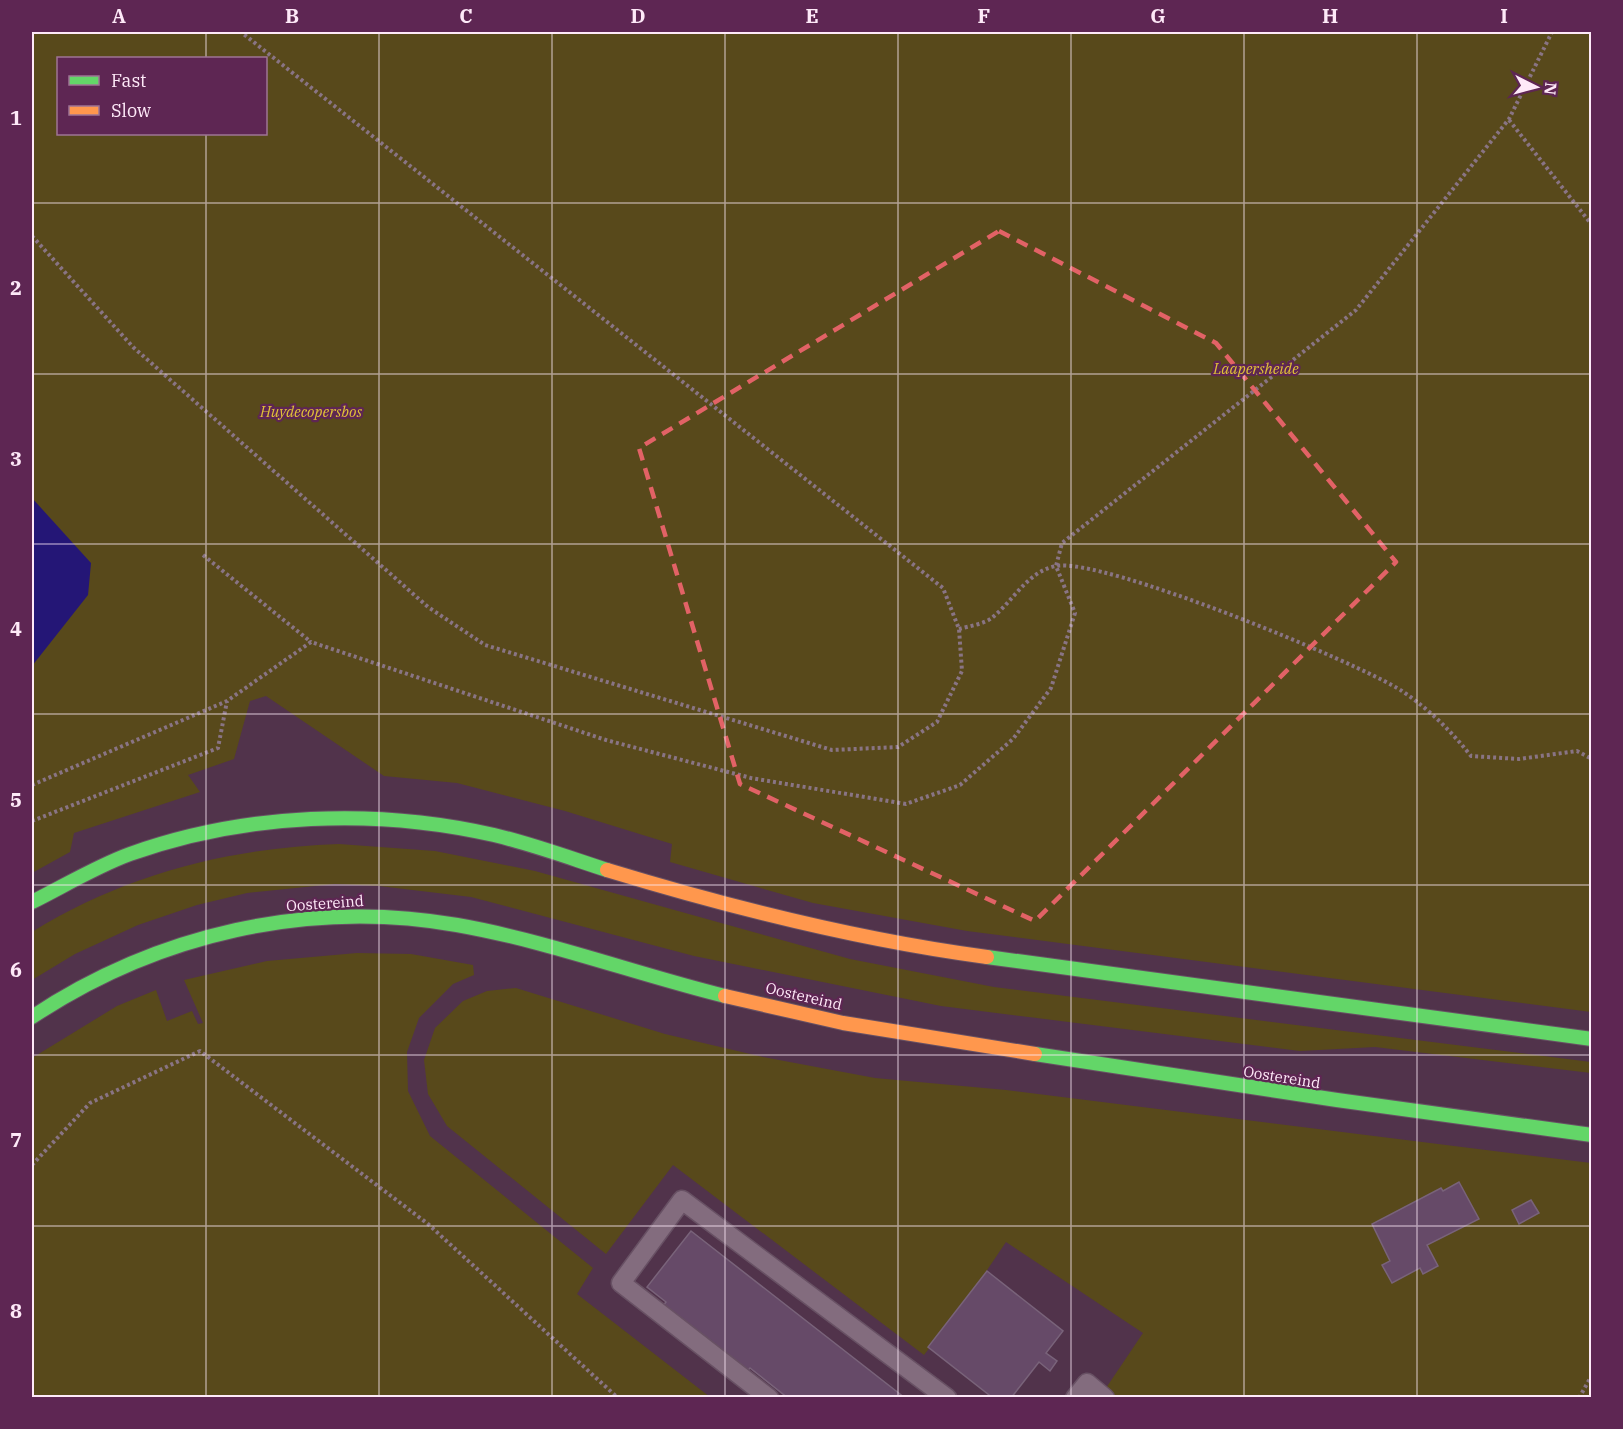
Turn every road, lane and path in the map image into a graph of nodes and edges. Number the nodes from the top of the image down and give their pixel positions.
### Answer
1 (241, 32) edge
2 (1552, 32) edge
3 (1509, 119) junction
4 (1592, 225) edge
5 (32, 236) edge
6 (203, 555) dead end
7 (1056, 566) junction
8 (959, 629) junction
9 (311, 642) junction
10 (227, 700) junction
11 (1592, 759) edge
12 (32, 785) edge
13 (32, 821) edge
14 (32, 902) edge
15 (32, 1017) edge
16 (1592, 1039) edge
17 (1592, 1136) edge
18 (32, 1165) edge
19 (1592, 1375) edge
20 (618, 1398) edge
21 (769, 1398) edge
22 (947, 1398) edge
23 (1075, 1398) edge
24 (1105, 1398) edge
25 (1579, 1398) edge

1 - 8 path
2 - 3 path
3 - 4 path
3 - 7 path
5 - 8 path
6 - 9 path
7 - 8 path
7 - 9 path
7 - 11 path
9 - 10 path
10 - 12 path
10 - 13 path
14 - 16 main road
15 - 17 main road, Oostereind
18 - 20 path
19 - 25 path
21 - 22 lane
23 - 24 lane

